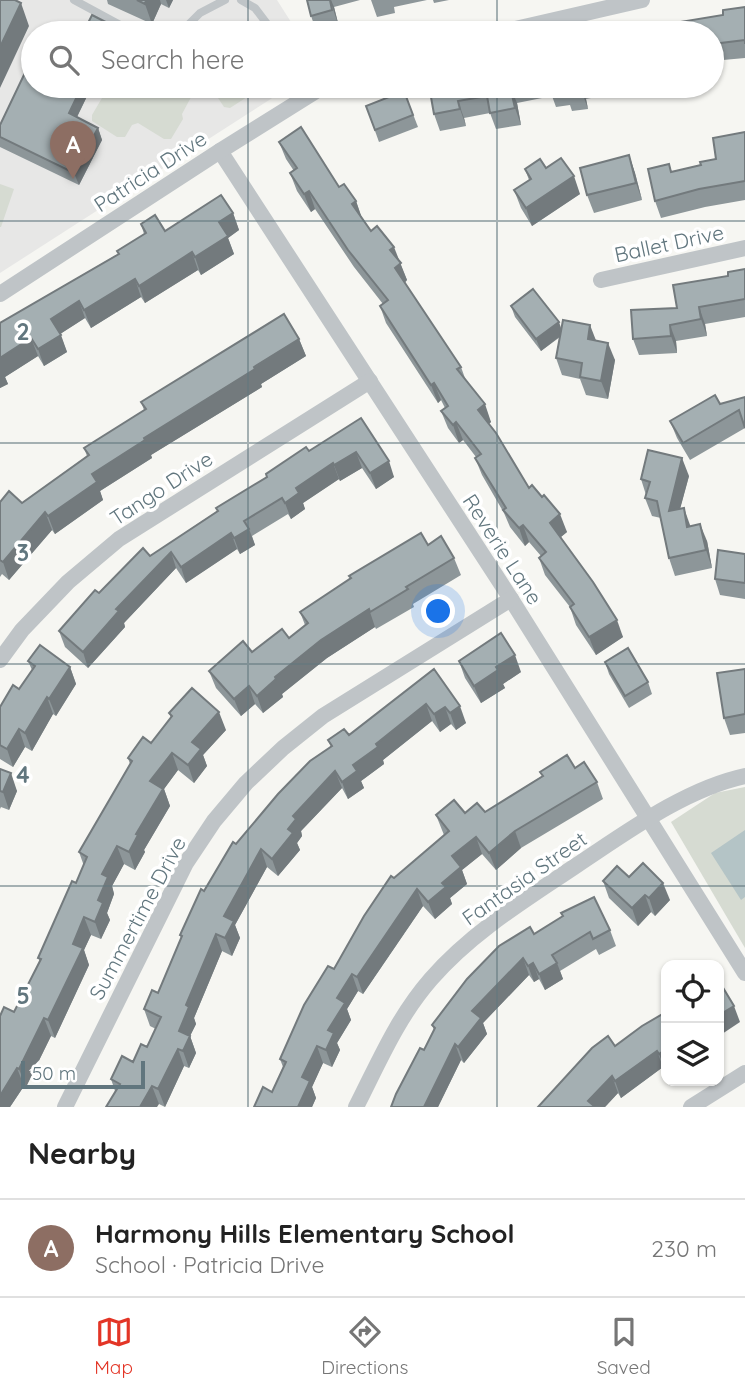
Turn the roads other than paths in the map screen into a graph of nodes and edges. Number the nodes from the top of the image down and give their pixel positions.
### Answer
1 (74, 0) edge
2 (225, 0) edge
3 (241, 0) edge
4 (642, 0) edge
5 (113, 21) edge
6 (192, 21) edge
7 (265, 21) edge
8 (550, 21) edge
9 (300, 98) edge
10 (220, 151) junction
11 (745, 248) edge
12 (601, 279) dead end
13 (0, 294) edge
14 (370, 382) junction
15 (511, 599) junction
16 (0, 660) edge
17 (745, 776) edge
18 (647, 819) junction
19 (745, 973) edge
20 (745, 1073) edge
21 (65, 1107) edge
22 (356, 1107) edge
23 (691, 1107) edge

1 - 5 lane
2 - 6 lane
3 - 7 lane
4 - 8 street
9 - 10 street, Patricia Drive
10 - 13 street, Patricia Drive
10 - 14 street, Reverie Lane
11 - 12 street, Ballet Drive
14 - 15 street, Reverie Lane
14 - 16 street, Tango Drive
15 - 18 street, Reverie Lane
15 - 21 street, Summertime Drive
17 - 18 street, Fantasia Street
18 - 19 street, Reverie Lane
18 - 22 street, Fantasia Street
20 - 23 street

